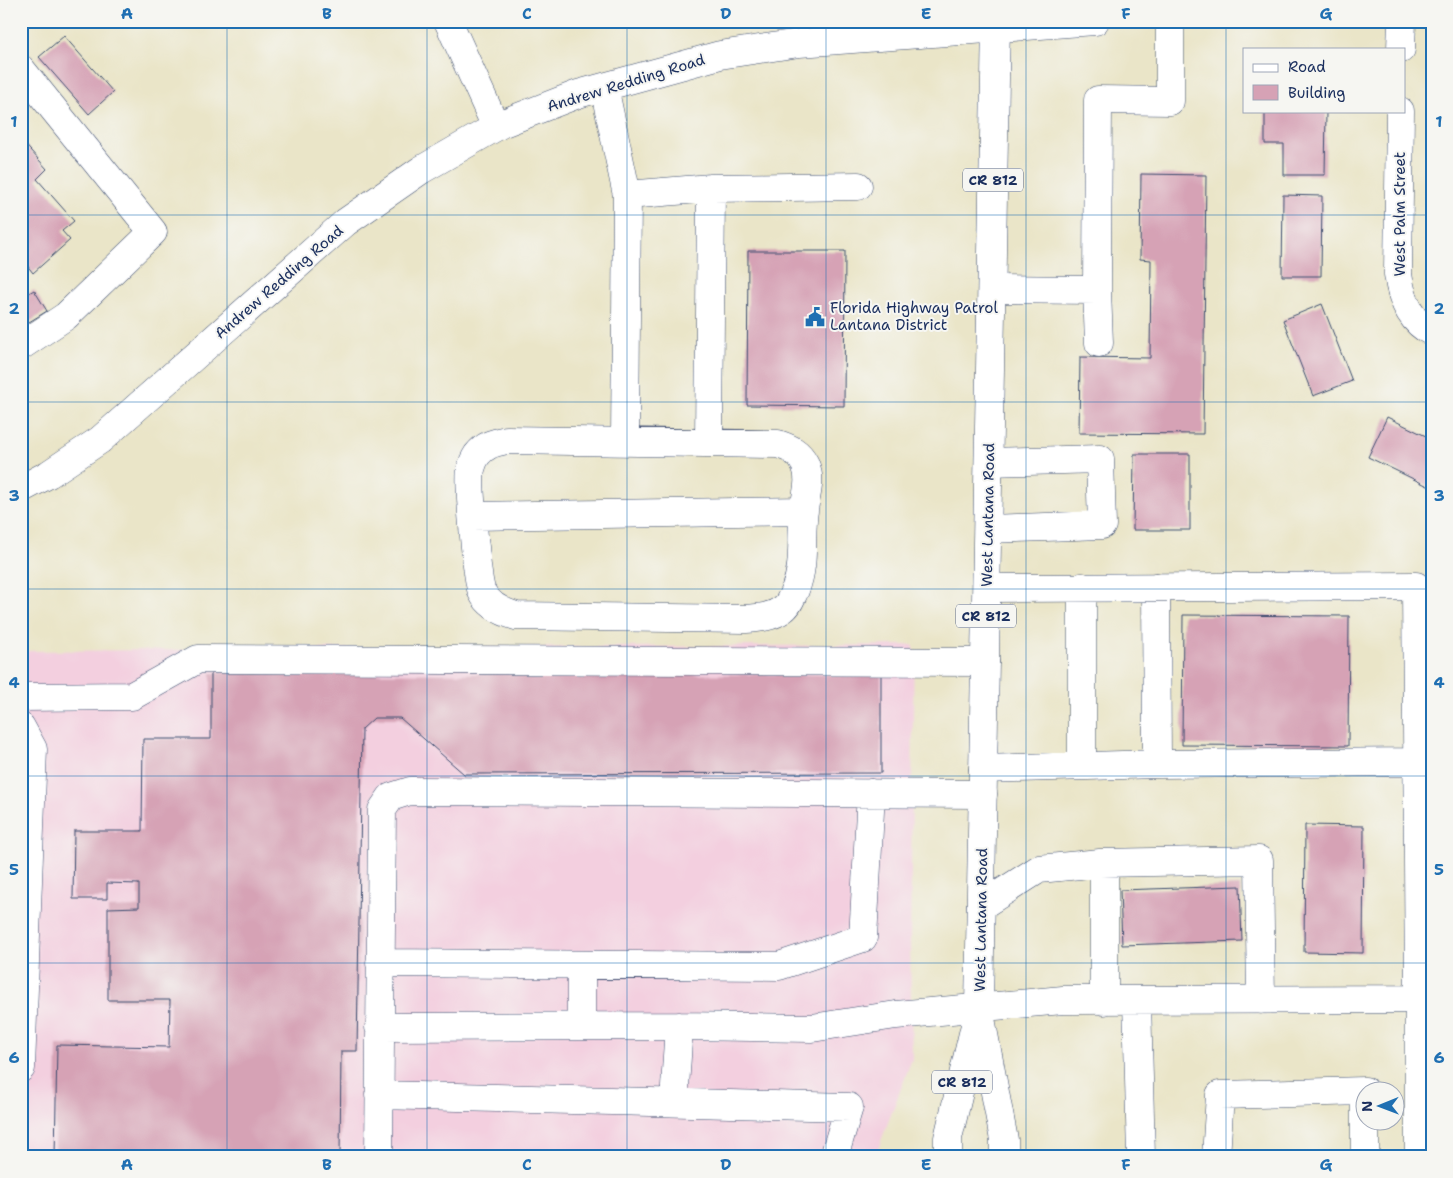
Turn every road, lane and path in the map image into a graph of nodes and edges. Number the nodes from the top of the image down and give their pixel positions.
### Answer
1 (448, 21) edge
2 (1095, 21) edge
3 (1170, 21) edge
4 (1402, 21) edge
5 (996, 25) edge
6 (1401, 48) edge
7 (21, 69) edge
8 (604, 87) junction
9 (1400, 112) edge
10 (496, 127) junction
11 (858, 186) dead end
12 (711, 188) junction
13 (627, 195) junction
14 (992, 289) junction
15 (1097, 290) junction
16 (1432, 332) edge
17 (1099, 343) dead end
18 (21, 346) edge
19 (625, 442) junction
20 (709, 443) junction
21 (989, 462) junction
22 (21, 489) edge
23 (804, 511) junction
24 (473, 516) junction
25 (988, 528) junction
26 (1424, 586) edge
27 (1082, 587) junction
28 (1156, 587) junction
29 (987, 588) junction
30 (986, 662) junction
31 (21, 697) edge
32 (21, 727) edge
33 (1157, 764) junction
34 (1082, 766) junction
35 (1422, 777) edge
36 (983, 781) junction
37 (871, 793) junction
38 (1104, 863) junction
39 (981, 906) junction
40 (1425, 930) edge
41 (380, 963) junction
42 (581, 964) junction
43 (1426, 999) edge
44 (1104, 1000) junction
45 (1137, 1000) junction
46 (1261, 1000) junction
47 (979, 1008) junction
48 (581, 1026) junction
49 (680, 1026) junction
50 (379, 1027) junction
51 (21, 1068) edge
52 (379, 1095) junction
53 (674, 1102) junction
54 (379, 1157) edge
55 (834, 1157) edge
56 (948, 1157) edge
57 (1004, 1157) edge
58 (1141, 1157) edge
59 (1216, 1157) edge
60 (1365, 1157) edge
61 (1419, 1157) edge

1 - 10 street
2 - 5 street, Andrew Redding Road
3 - 15 street
4 - 6 street
5 - 8 street, Andrew Redding Road
5 - 14 street, West Lantana Road / CR 812
7 - 18 street
8 - 10 street, Andrew Redding Road
8 - 13 street
9 - 16 street, West Palm Street
10 - 22 street, Andrew Redding Road
11 - 12 street
12 - 13 street
12 - 20 street
13 - 19 street
14 - 15 street
14 - 21 street, West Lantana Road / CR 812
15 - 17 street
19 - 20 street
19 - 24 street
20 - 23 street
21 - 25 street, West Lantana Road / CR 812
21 - 25 street
23 - 24 street
23 - 24 street
25 - 29 street, West Lantana Road / CR 812
26 - 28 street
26 - 35 street
27 - 28 street
27 - 29 street
27 - 34 street
28 - 33 street
29 - 30 street, West Lantana Road / CR 812
30 - 31 street
30 - 36 street, West Lantana Road / CR 812
32 - 51 street
33 - 34 street
33 - 35 street
34 - 36 street
35 - 40 street
36 - 37 street
36 - 39 street, West Lantana Road / CR 812
37 - 41 street
37 - 42 street
38 - 39 street
38 - 44 street
38 - 46 street
39 - 47 street, West Lantana Road / CR 812
40 - 43 street
41 - 42 street
41 - 50 street
42 - 48 street
43 - 46 street
43 - 61 street
44 - 45 street
44 - 47 street
45 - 46 street
45 - 58 street
47 - 49 street
47 - 56 street, West Lantana Road / CR 812
47 - 57 street, West Lantana Road / CR 812
48 - 49 street
48 - 50 street
49 - 53 street
50 - 52 street
52 - 53 street
52 - 54 street
53 - 55 street
59 - 60 street

